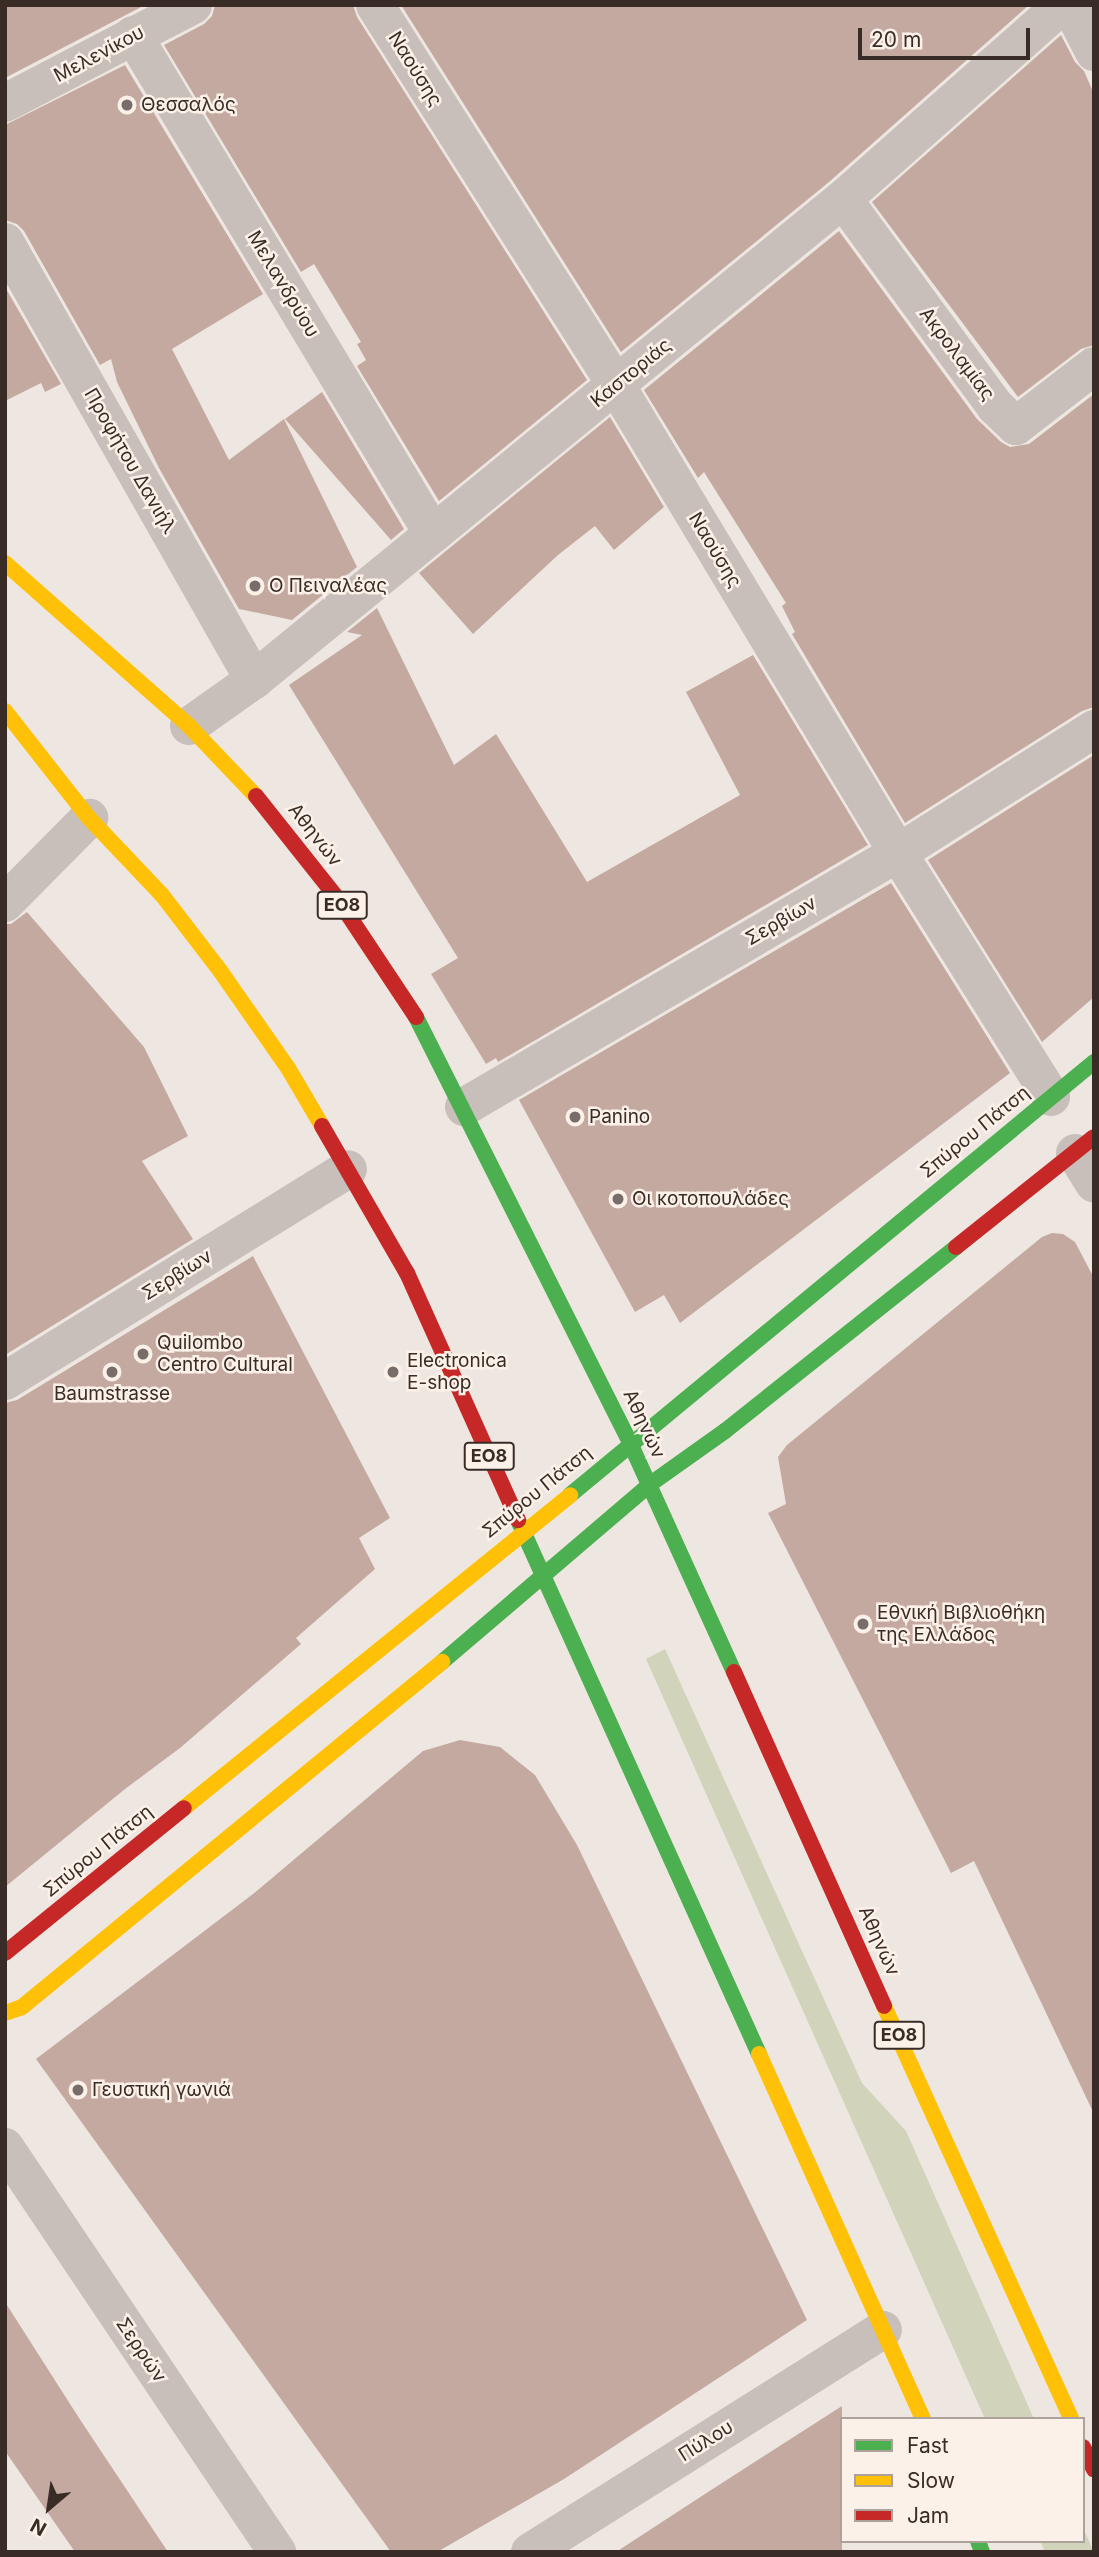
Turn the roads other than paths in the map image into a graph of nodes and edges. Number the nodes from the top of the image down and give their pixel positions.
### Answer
1 (193, 5) edge
2 (375, 5) edge
3 (1062, 5) edge
4 (1070, 5) edge
5 (133, 35) junction
6 (1094, 52) edge
7 (5, 103) edge
8 (843, 199) junction
9 (5, 242) edge
10 (1094, 366) edge
11 (616, 385) junction
12 (433, 534) junction
13 (5, 561) edge
14 (254, 680) junction
15 (5, 711) edge
16 (189, 726) junction
17 (1094, 729) edge
18 (26, 764) dead end
19 (89, 818) junction
20 (898, 853) junction
21 (5, 903) edge
22 (1094, 1062) edge
23 (1051, 1097) junction
24 (464, 1107) junction
25 (1088, 1158) edge
26 (348, 1169) junction
27 (5, 1381) edge
28 (631, 1444) junction
29 (649, 1485) junction
30 (523, 1530) junction
31 (543, 1575) junction
32 (5, 1953) edge
33 (5, 2013) edge
34 (5, 2147) edge
35 (883, 2330) junction
36 (922, 2417) edge
37 (1070, 2417) edge
38 (1085, 2451) edge
39 (1094, 2470) edge
40 (277, 2552) edge
41 (530, 2552) edge

1 - 5 street, Μελενίκου
2 - 11 street, Ναούσης
3 - 8 street, Καστοριάς
4 - 6 street
5 - 7 street, Μελενίκου
5 - 12 street, Μελανδρύου
8 - 10 street, Ακρολαμίας
8 - 11 street, Καστοριάς
9 - 14 street, Προφήτου Δανιήλ
11 - 12 street, Καστοριάς
11 - 20 street, Ναούσης
12 - 14 street, Καστοριάς
13 - 16 main road, Αθηνών / ΕΟ8
14 - 16 street, Καστοριάς
15 - 19 main road, ΕΟ8
16 - 24 main road, Αθηνών / ΕΟ8
17 - 20 street, Σερβίων
18 - 19 main road
19 - 21 street
19 - 26 main road, ΕΟ8
20 - 23 street, Ναούσης
20 - 24 street, Σερβίων
22 - 23 main road, Σπύρου Πάτση
23 - 28 main road, Σπύρου Πάτση
24 - 28 main road, Αθηνών / ΕΟ8
25 - 29 main road
26 - 27 street, Σερβίων
26 - 30 main road, ΕΟ8
28 - 29 main road, Αθηνών / ΕΟ8
28 - 30 main road, Σπύρου Πάτση
29 - 31 main road
29 - 37 main road, Αθηνών / ΕΟ8
30 - 31 main road, ΕΟ8
30 - 32 main road, Σπύρου Πάτση
31 - 33 main road
31 - 35 main road, ΕΟ8
34 - 40 street, Σερρών
35 - 36 main road, ΕΟ8
35 - 41 street, Πύλου
38 - 39 main road

